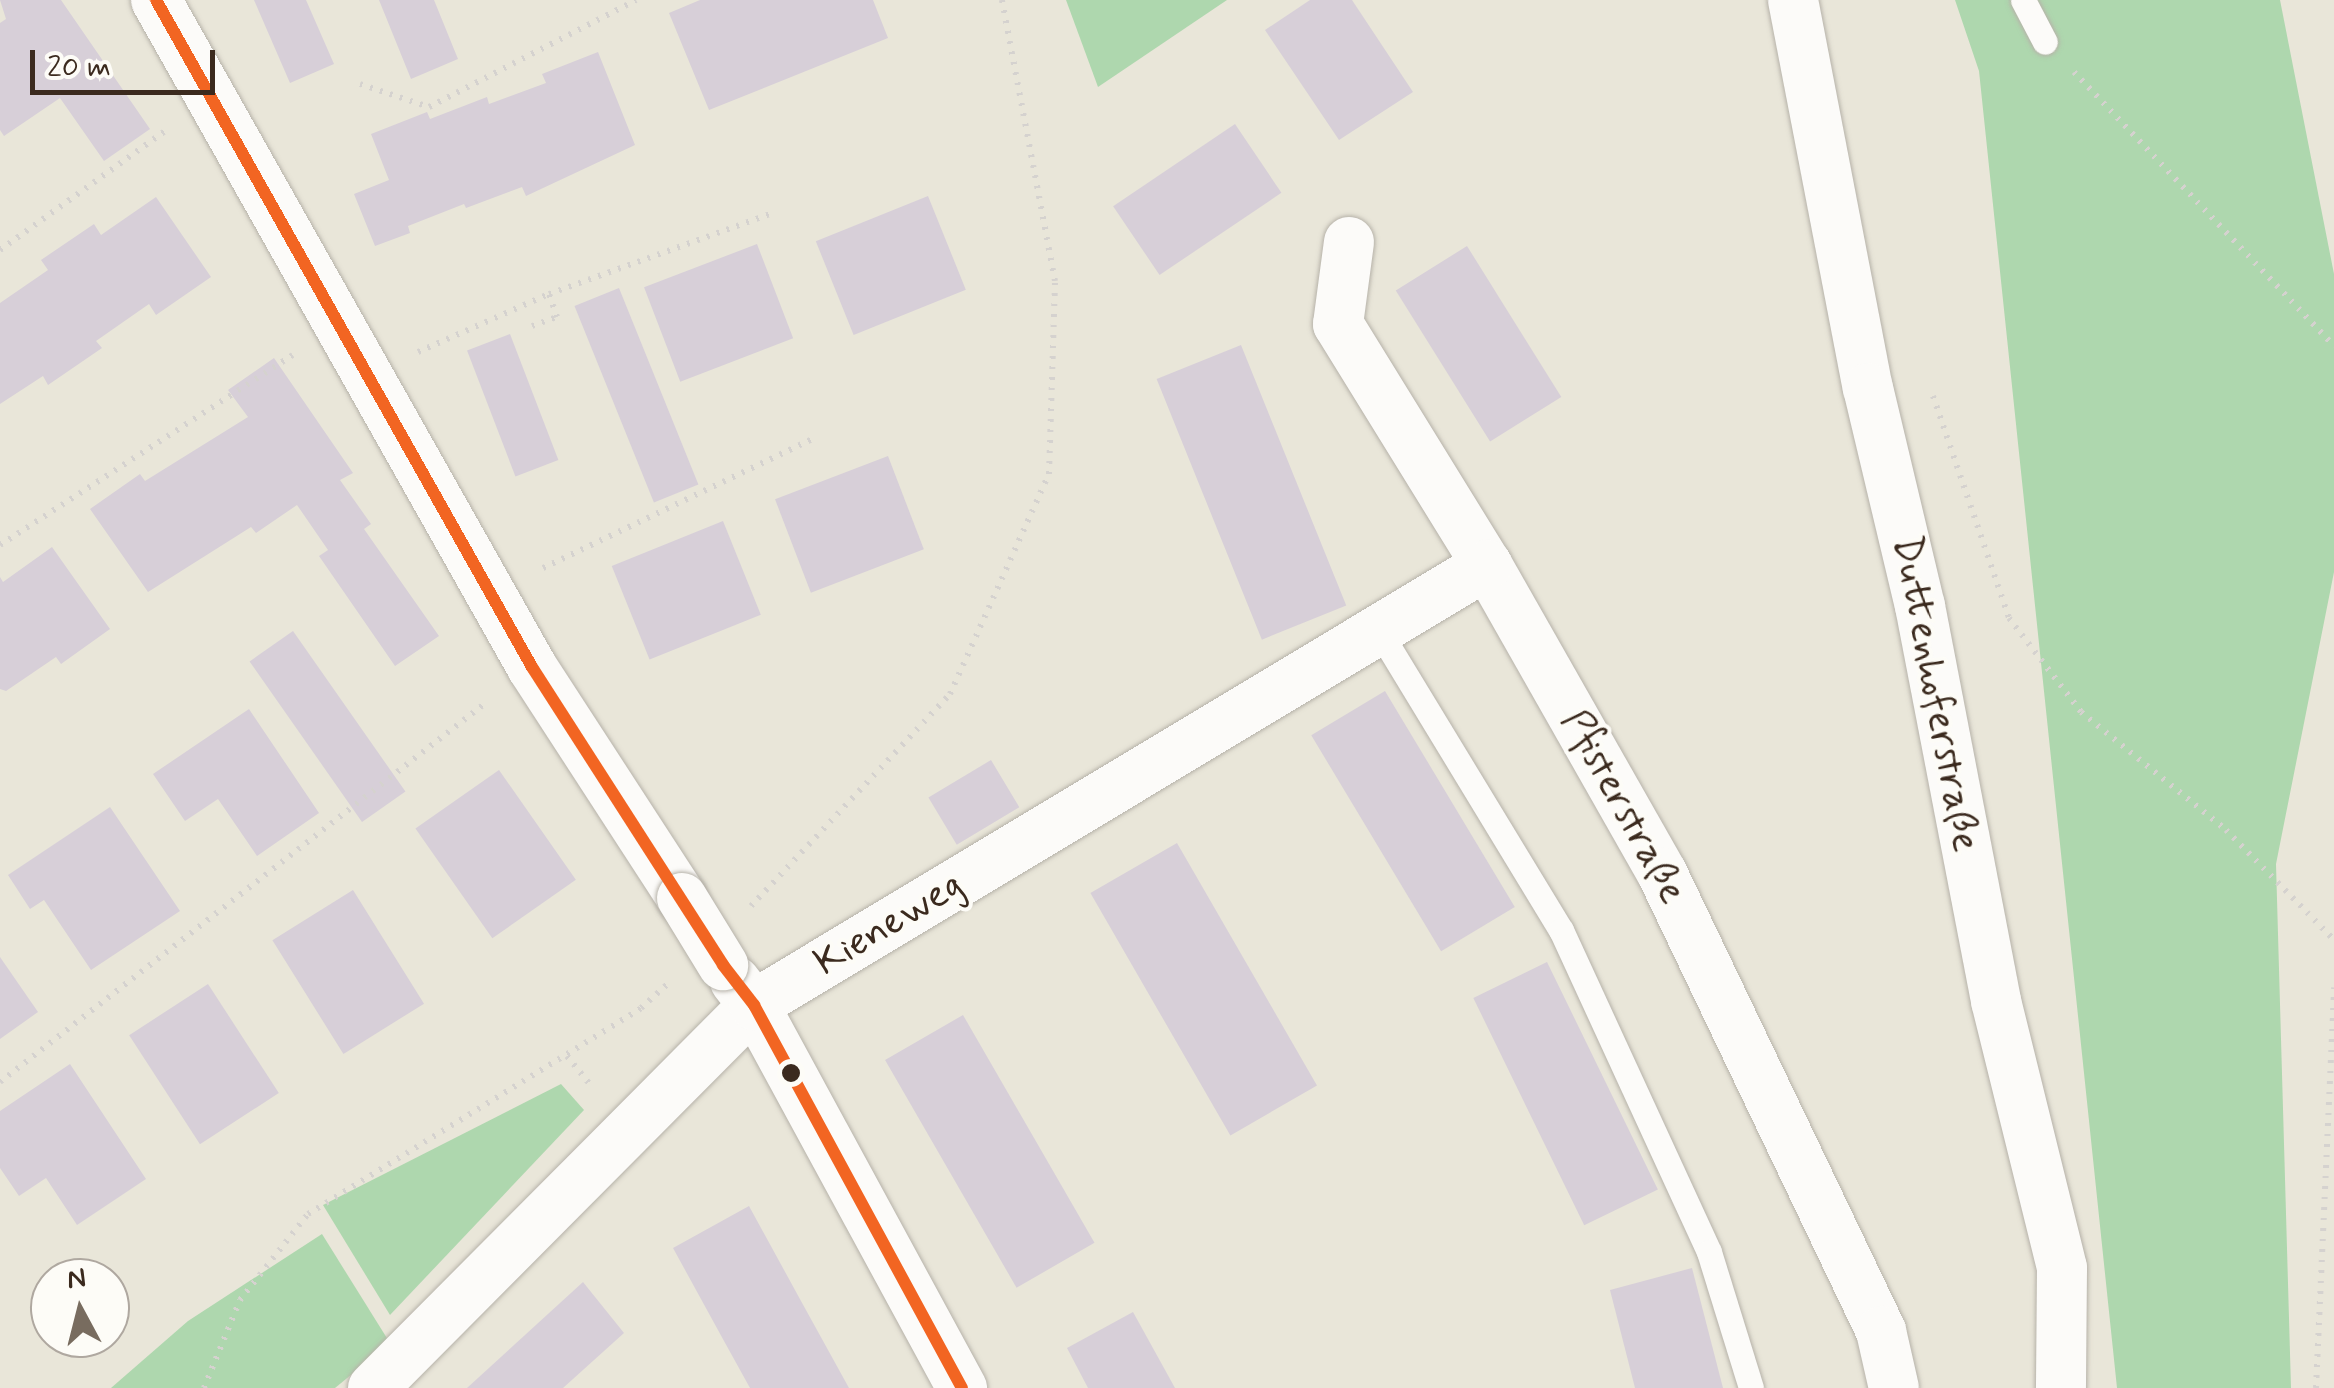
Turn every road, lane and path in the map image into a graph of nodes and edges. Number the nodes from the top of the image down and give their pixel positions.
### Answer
1 (156, 0) edge
2 (636, 0) edge
3 (1002, 0) edge
4 (1792, 0) edge
5 (2023, 0) edge
6 (2046, 42) joint
7 (360, 84) dead end
8 (211, 97) junction
9 (770, 214) dead end
10 (1349, 242) dead end
11 (0, 250) edge
12 (549, 294) junction
13 (340, 325) junction
14 (532, 326) dead end
15 (2334, 346) edge
16 (368, 374) junction
17 (1928, 382) dead end
18 (812, 439) dead end
19 (0, 545) edge
20 (1487, 565) junction
21 (491, 593) junction
22 (1378, 631) junction
23 (532, 667) junction
24 (762, 895) dead end
25 (2334, 940) edge
26 (2334, 986) edge
27 (754, 1005) junction
28 (641, 1008) dead end
29 (0, 1082) edge
30 (204, 1388) edge
31 (373, 1388) edge
32 (962, 1388) edge
33 (1752, 1388) edge
34 (1894, 1388) edge
35 (2061, 1388) edge
36 (2316, 1388) edge

1 - 8 street
2 - 7 path
3 - 24 path
4 - 35 street, Duttenhoferstraße
5 - 6 lane
6 - 15 path
8 - 11 path
8 - 13 street
9 - 12 path
10 - 20 street, Pfisterstraße
12 - 14 path
12 - 16 path
13 - 16 street
13 - 19 path
16 - 21 street
17 - 25 path
18 - 21 path
20 - 22 street, Kieneweg
20 - 34 street, Pfisterstraße
21 - 23 street
22 - 27 street, Kieneweg
22 - 33 lane
23 - 27 street, bridge
23 - 29 path
26 - 36 path
27 - 31 street, Kieneweg
27 - 32 street
28 - 30 path

